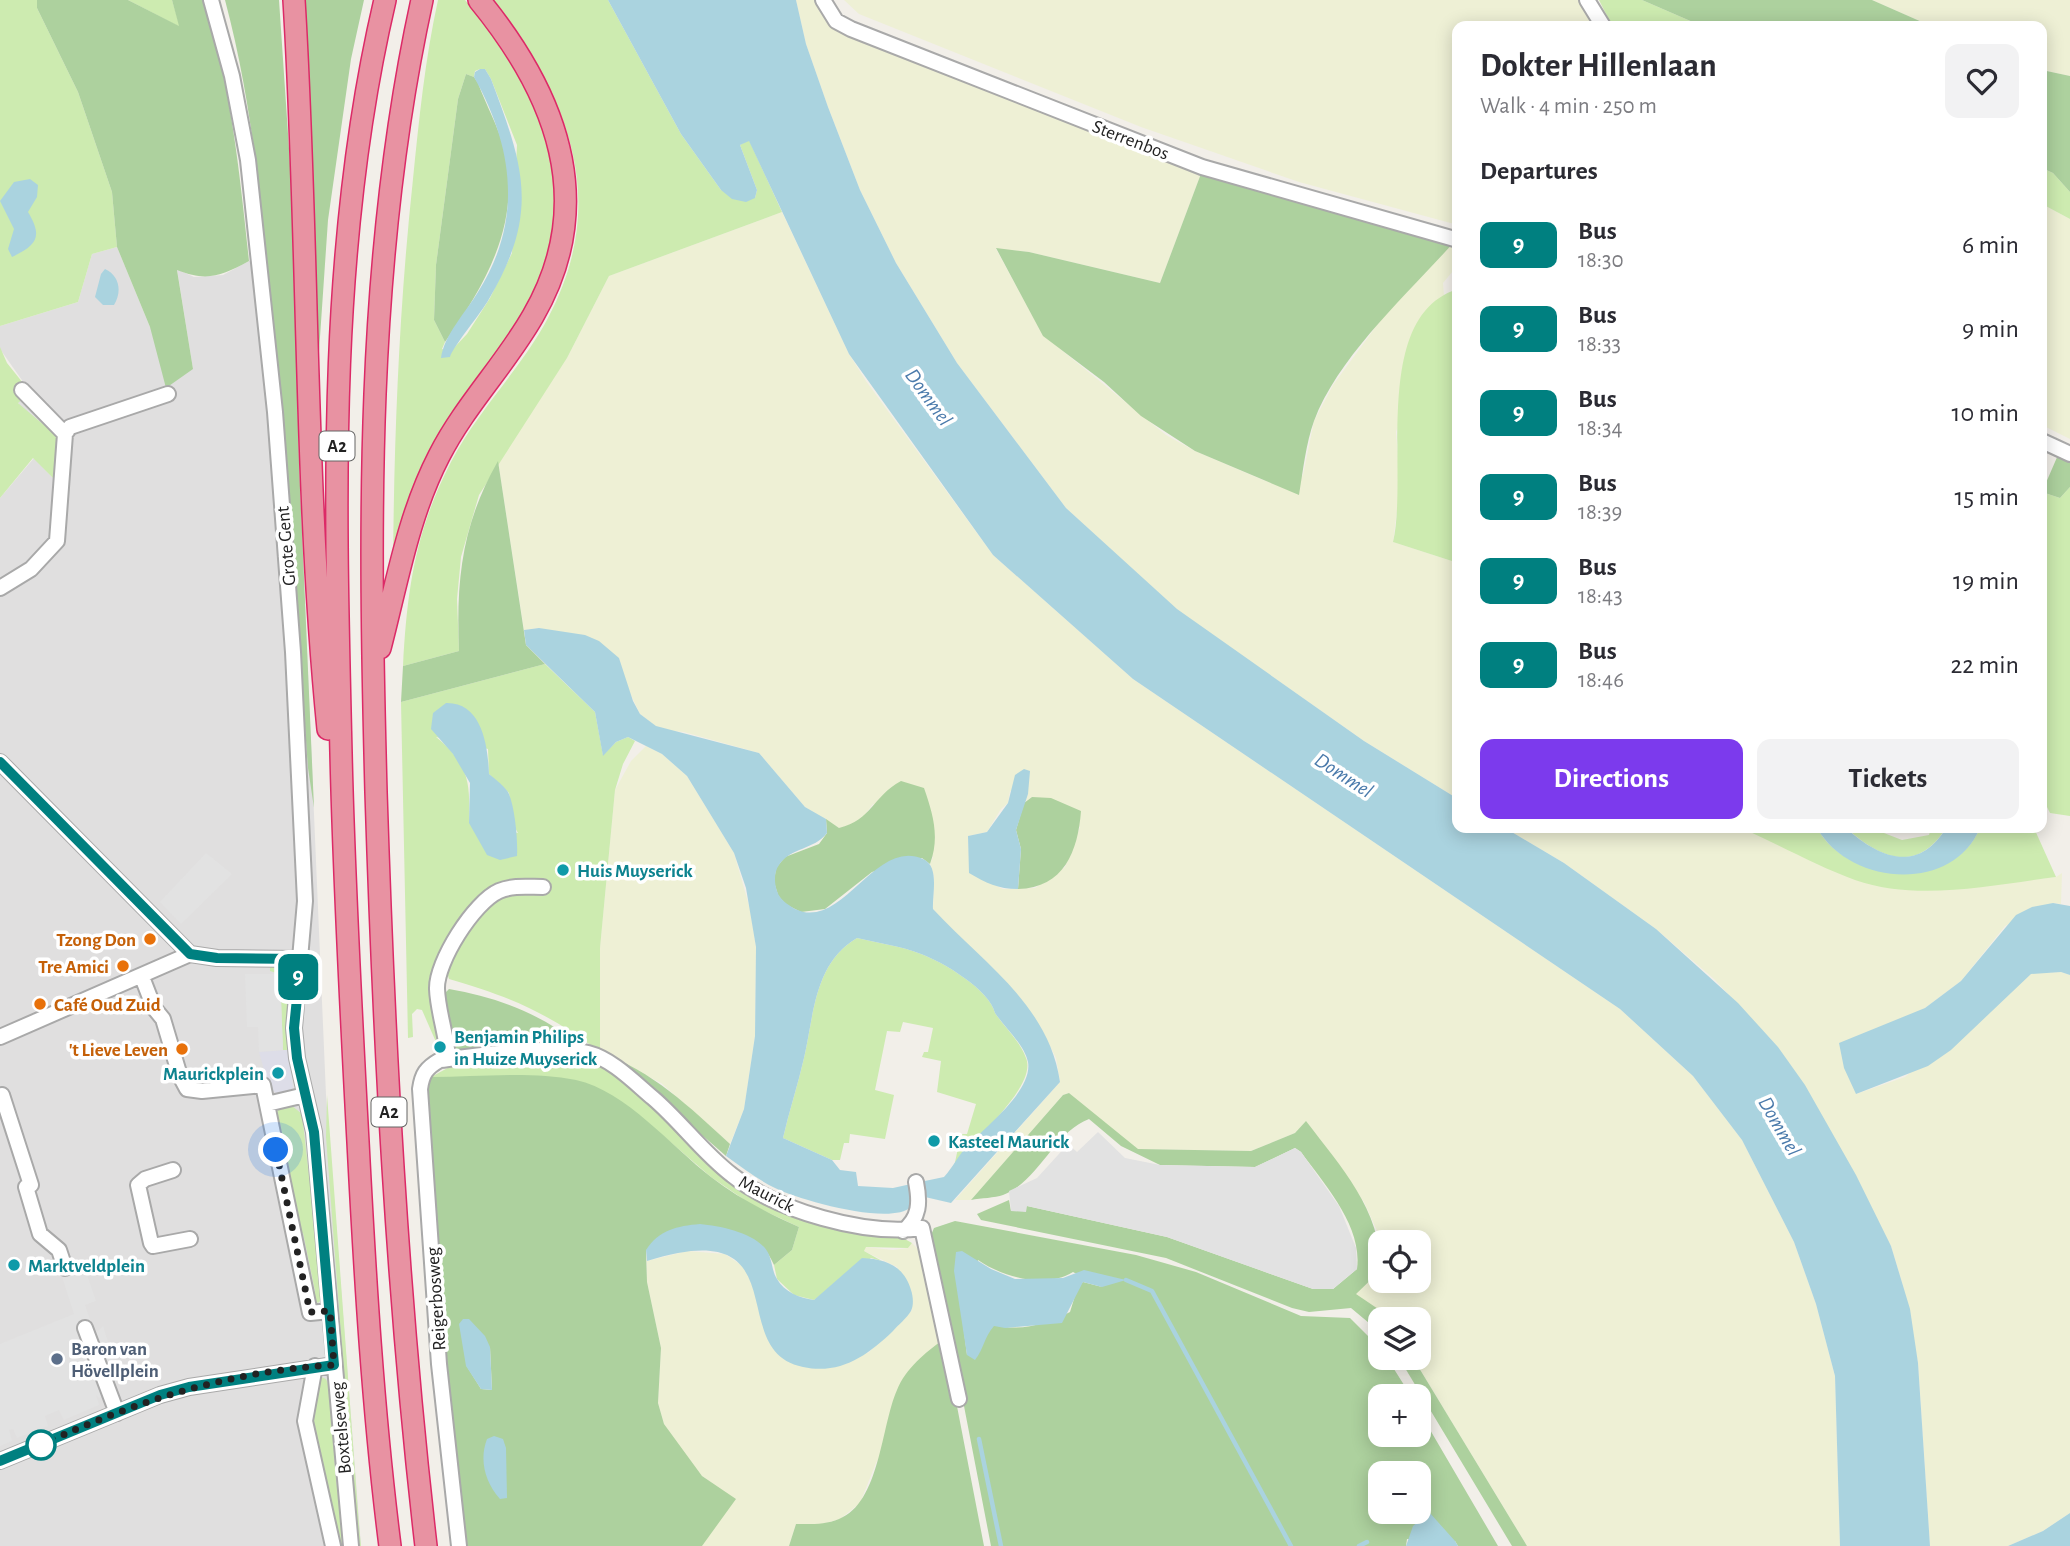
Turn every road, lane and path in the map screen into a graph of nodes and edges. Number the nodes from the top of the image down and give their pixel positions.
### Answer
1 (211, 0) edge
2 (294, 0) edge
3 (385, 0) edge
4 (422, 0) edge
5 (479, 0) edge
6 (823, 0) edge
7 (1587, 0) edge
8 (1600, 21) edge
9 (1452, 238) edge
10 (22, 390) dead end
11 (168, 394) dead end
12 (65, 434) junction
13 (2047, 443) edge
14 (2070, 454) edge
15 (0, 588) edge
16 (373, 677) junction
17 (0, 762) edge
18 (542, 887) dead end
19 (344, 895) junction
20 (190, 954) junction
21 (301, 959) junction
22 (142, 977) junction
23 (0, 1037) edge
24 (444, 1060) junction
25 (2, 1095) dead end
26 (305, 1095) junction
27 (267, 1104) junction
28 (173, 1170) dead end
29 (916, 1182) dead end
30 (903, 1231) junction
31 (190, 1239) dead end
32 (65, 1268) dead end
33 (330, 1311) junction
34 (85, 1328) dead end
35 (334, 1365) junction
36 (315, 1366) junction
37 (959, 1399) dead end
38 (117, 1413) junction
39 (0, 1461) edge
40 (333, 1546) edge
41 (351, 1546) edge
42 (390, 1546) edge
43 (426, 1546) edge
44 (459, 1546) edge

1 - 21 street, Grote Gent
2 - 19 highway, A2
3 - 19 highway, A2
4 - 16 highway, A2
5 - 16 highway, A2
6 - 9 street, Sterrenbos
7 - 8 street
10 - 12 street
11 - 12 street
12 - 15 street
13 - 14 street
16 - 43 highway, A2
17 - 20 street
18 - 24 street
19 - 42 highway, A2
20 - 21 street
20 - 22 street
21 - 26 street, Grote Gent
22 - 23 street
22 - 27 street
24 - 30 street, Maurick
24 - 44 street, Reigerbosweg
25 - 32 street
26 - 27 street
26 - 33 street, Boxtelseweg
27 - 33 street
28 - 31 street
29 - 30 street
30 - 37 street, Maurick
33 - 35 street, Boxtelseweg
34 - 38 street
35 - 36 street
35 - 41 street, Boxtelseweg
36 - 38 street
36 - 40 street, Boxtelseweg
38 - 39 street

